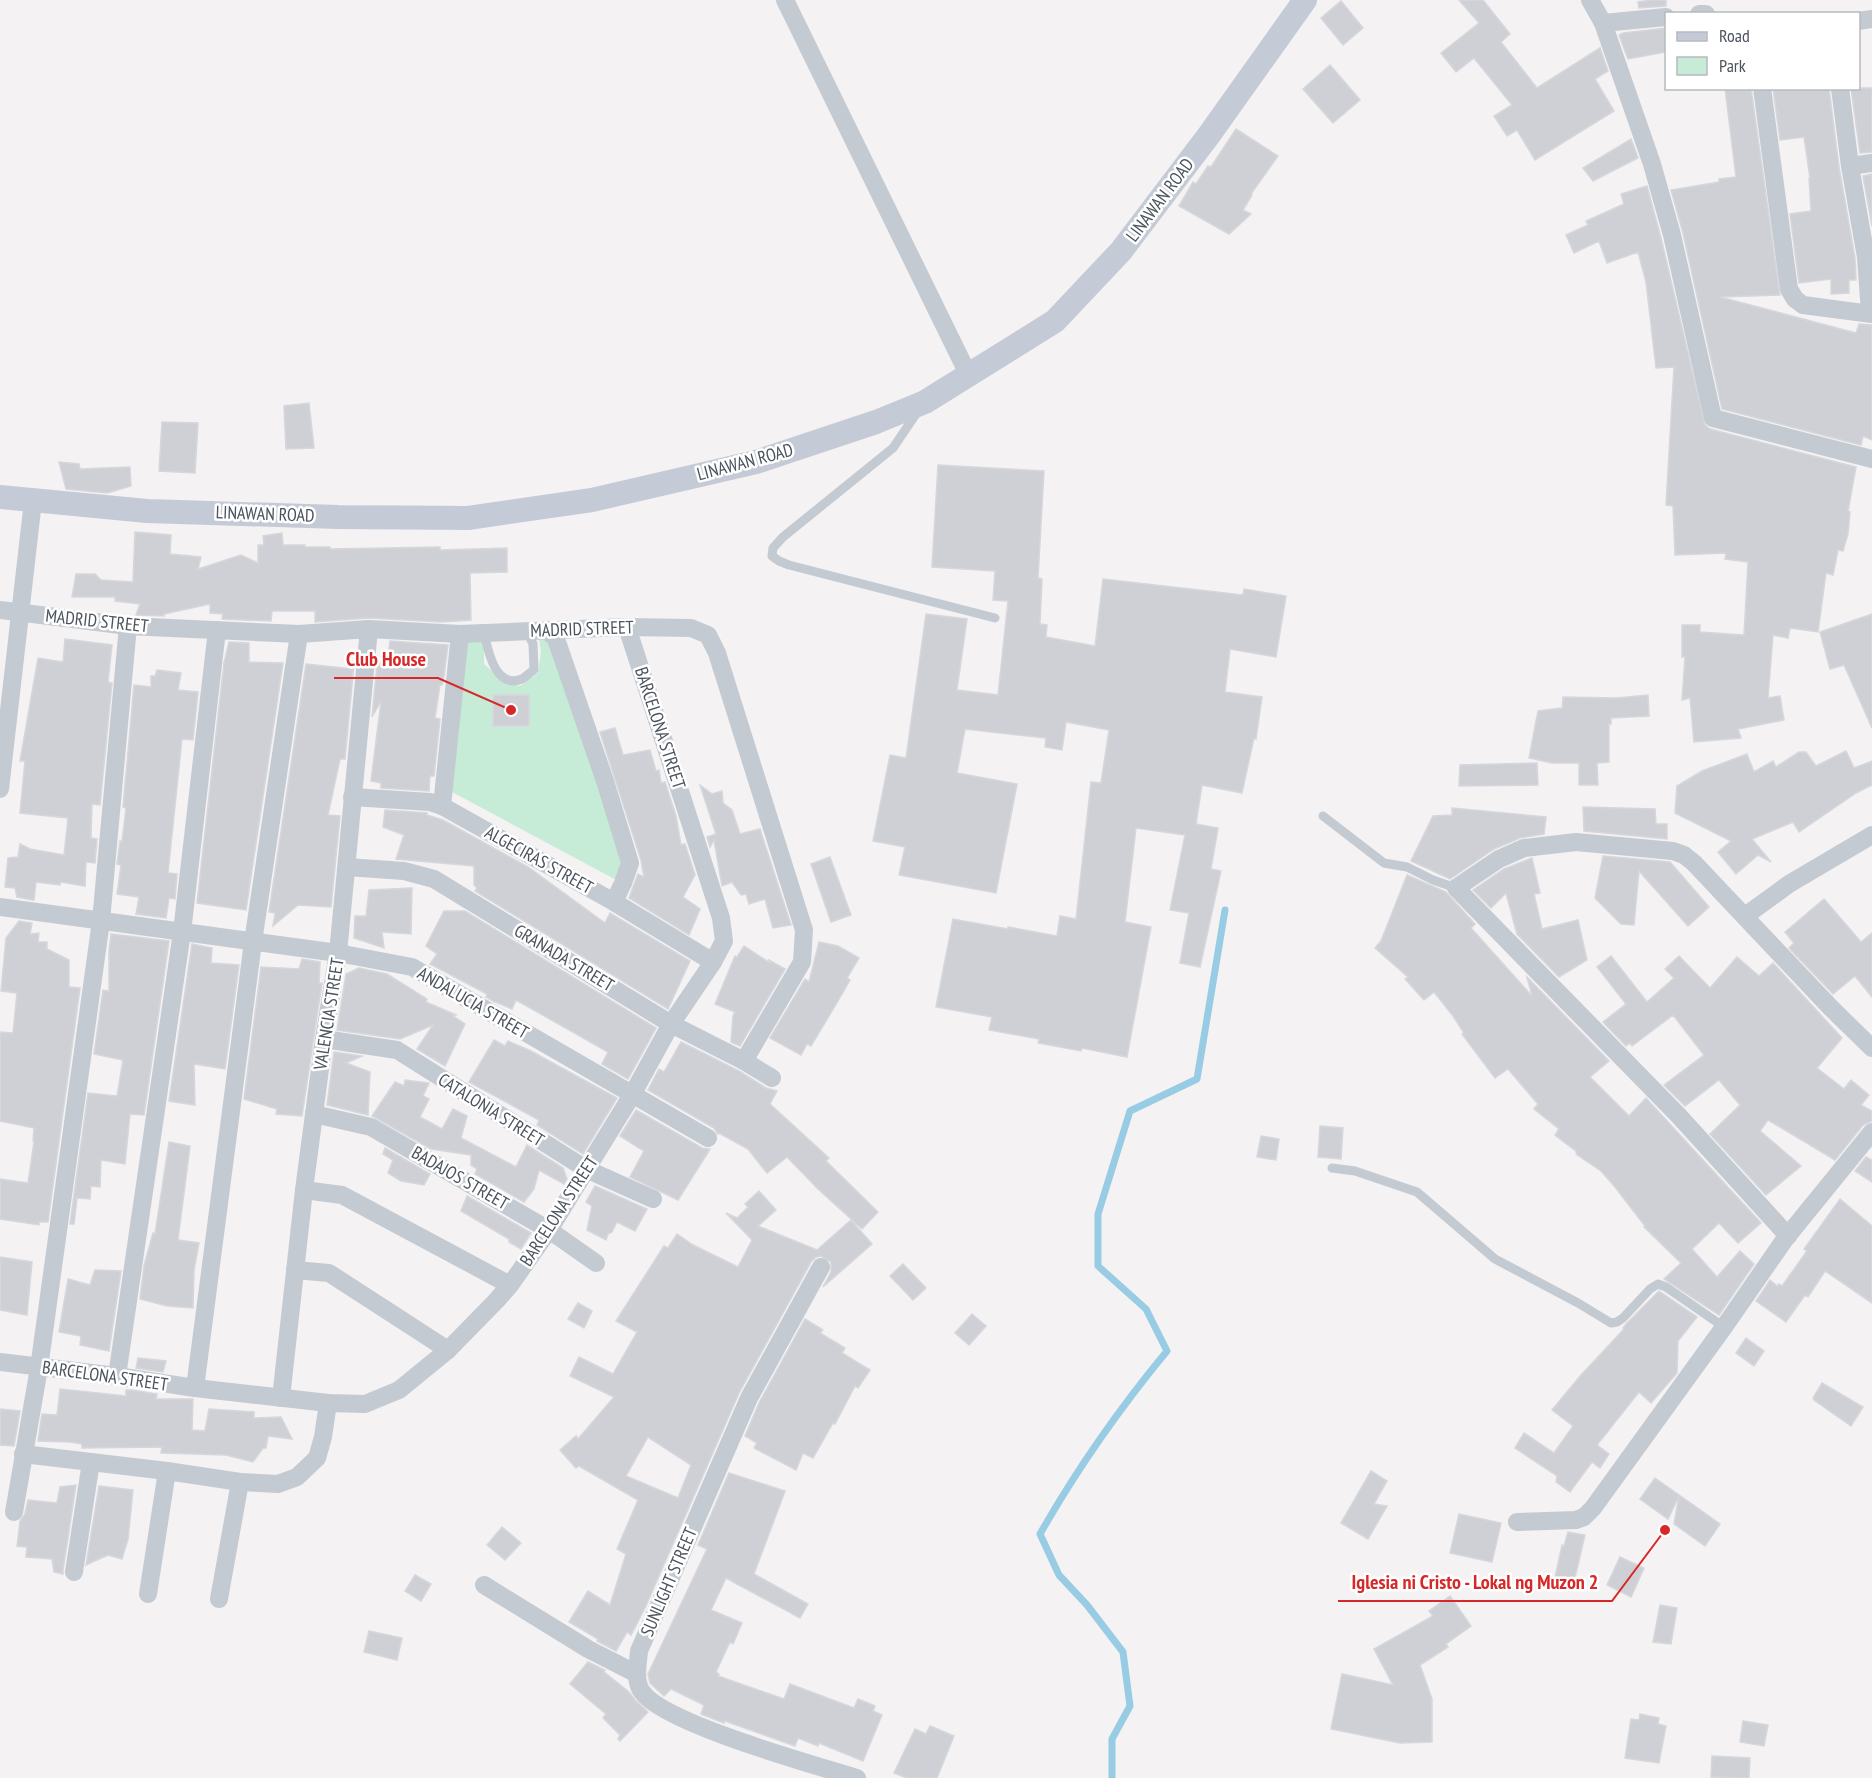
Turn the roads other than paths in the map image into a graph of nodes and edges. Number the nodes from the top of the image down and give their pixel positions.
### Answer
1 (784, 0) edge
2 (1305, 0) edge
3 (1590, 0) edge
4 (1665, 16) edge
5 (1603, 23) junction
6 (1762, 90) edge
7 (1840, 90) edge
8 (1872, 163) edge
9 (1850, 166) junction
10 (1871, 313) edge
11 (969, 376) junction
12 (925, 402) junction
13 (1872, 459) edge
14 (0, 497) edge
15 (33, 501) junction
16 (0, 610) edge
17 (20, 612) junction
18 (995, 618) dead end
19 (128, 626) junction
20 (627, 627) junction
21 (369, 629) junction
22 (217, 630) junction
23 (547, 630) junction
24 (527, 631) junction
25 (484, 633) junction
26 (299, 634) junction
27 (460, 634) junction
28 (2, 747) edge
29 (0, 789) edge
30 (352, 797) junction
31 (442, 806) junction
32 (1323, 816) dead end
33 (1872, 835) edge
34 (347, 867) junction
35 (1456, 888) junction
36 (614, 902) junction
37 (0, 907) edge
38 (1745, 916) junction
39 (101, 921) junction
40 (182, 932) junction
41 (253, 942) junction
42 (338, 953) junction
43 (713, 962) junction
44 (671, 1024) junction
45 (324, 1039) junction
46 (1872, 1048) edge
47 (744, 1061) junction
48 (772, 1078) dead end
49 (632, 1095) junction
50 (314, 1114) junction
51 (1872, 1132) edge
52 (708, 1138) dead end
53 (1332, 1168) dead end
54 (586, 1169) junction
55 (304, 1190) junction
56 (653, 1199) dead end
57 (549, 1230) junction
58 (1788, 1236) junction
59 (596, 1263) dead end
60 (821, 1267) dead end
61 (295, 1270) junction
62 (510, 1285) junction
63 (1724, 1327) junction
64 (448, 1350) junction
65 (0, 1362) edge
66 (39, 1368) junction
67 (117, 1376) junction
68 (195, 1388) junction
69 (281, 1398) junction
70 (328, 1402) junction
71 (23, 1454) junction
72 (91, 1462) junction
73 (167, 1471) junction
74 (240, 1482) junction
75 (14, 1512) dead end
76 (1517, 1522) dead end
77 (74, 1572) dead end
78 (484, 1585) dead end
79 (148, 1594) dead end
80 (219, 1599) dead end
81 (637, 1674) junction
82 (857, 1778) edge

1 - 11 street
2 - 11 street, LINAWAN ROAD
3 - 5 street
4 - 5 street
5 - 13 street
6 - 10 street
7 - 9 street
8 - 9 street
9 - 10 street
11 - 12 street, LINAWAN ROAD
12 - 15 street, LINAWAN ROAD
12 - 18 lane
14 - 15 street, LINAWAN ROAD
15 - 17 street
16 - 17 street, MADRID STREET
17 - 19 street, MADRID STREET
17 - 28 street
19 - 22 street, MADRID STREET
19 - 39 street
20 - 23 street, MADRID STREET
20 - 43 street, BARCELONA STREET
20 - 47 street, MADRID STREET
21 - 26 street, MADRID STREET
21 - 27 street, MADRID STREET
21 - 30 street, VALENCIA STREET
22 - 26 street, MADRID STREET
22 - 40 street
23 - 24 street, MADRID STREET
23 - 36 street
24 - 25 street, MADRID STREET
24 - 25 lane
25 - 27 street, MADRID STREET
26 - 41 street
27 - 31 street
28 - 29 street
30 - 31 street, ALGECIRAS STREET
30 - 34 street, VALENCIA STREET
31 - 36 street, ALGECIRAS STREET
32 - 35 lane
33 - 38 street
34 - 42 street, VALENCIA STREET
34 - 44 street, GRANADA STREET
35 - 38 street
35 - 58 street
36 - 43 street, ALGECIRAS STREET
37 - 39 street, ANDALUCIA STREET
38 - 46 street
39 - 40 street, ANDALUCIA STREET
39 - 66 street
40 - 41 street, ANDALUCIA STREET
40 - 67 street
41 - 42 street, ANDALUCIA STREET
41 - 68 street
42 - 45 street, VALENCIA STREET
42 - 49 street, ANDALUCIA STREET
43 - 44 street, BARCELONA STREET
44 - 47 street, GRANADA STREET
44 - 49 street, BARCELONA STREET
45 - 50 street, VALENCIA STREET
45 - 54 street, CATALONIA STREET
47 - 48 street, GRANADA STREET
49 - 52 street, ANDALUCIA STREET
49 - 54 street, BARCELONA STREET
50 - 55 street, VALENCIA STREET
50 - 57 street, BADAJOS STREET
51 - 58 street
53 - 63 lane
54 - 56 street, CATALONIA STREET
54 - 57 street, BARCELONA STREET
55 - 61 street, VALENCIA STREET
55 - 62 street
57 - 59 street, BADAJOS STREET
57 - 62 street, BARCELONA STREET
58 - 63 street
60 - 81 street, SUNLIGHT STREET
61 - 64 street
61 - 69 street, VALENCIA STREET
62 - 64 street, BARCELONA STREET
63 - 76 street
64 - 70 street, BARCELONA STREET
65 - 66 street, BARCELONA STREET
66 - 67 street, BARCELONA STREET
66 - 71 street
67 - 68 street, BARCELONA STREET
68 - 69 street, BARCELONA STREET
69 - 70 street, BARCELONA STREET
70 - 74 street
71 - 72 street
71 - 75 street
72 - 73 street
72 - 77 street
73 - 74 street
73 - 79 street
74 - 80 street
78 - 81 street
81 - 82 street

